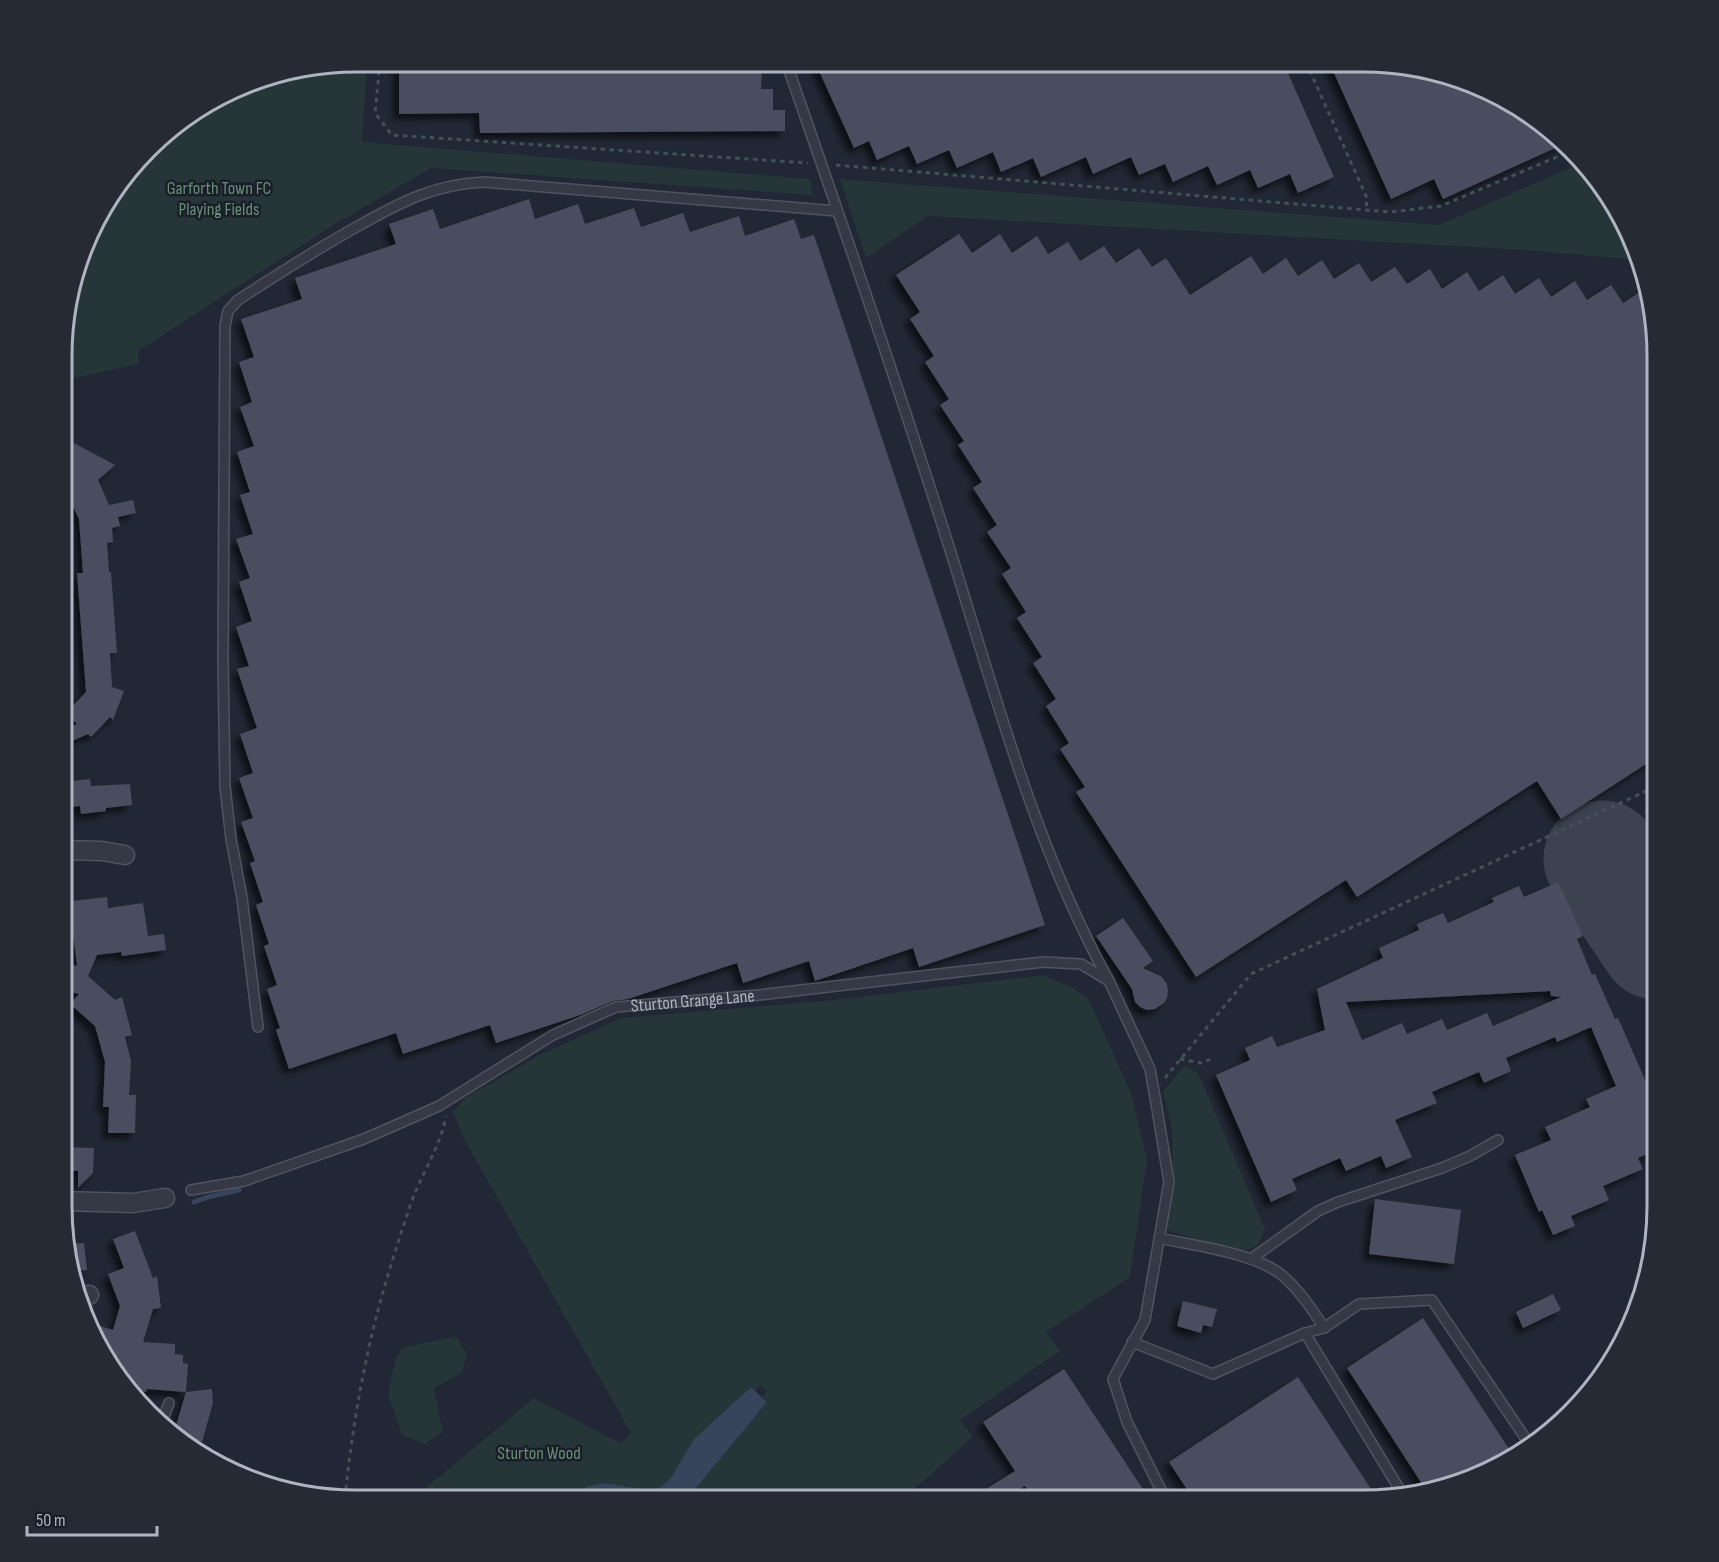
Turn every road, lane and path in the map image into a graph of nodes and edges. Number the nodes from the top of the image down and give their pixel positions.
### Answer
1 (379, 72) edge
2 (789, 72) edge
3 (1310, 72) edge
4 (1563, 154) edge
5 (821, 164) junction
6 (1366, 210) junction
7 (837, 211) junction
8 (1647, 791) edge
9 (72, 850) edge
10 (125, 855) dead end
11 (1109, 981) junction
12 (258, 1027) dead end
13 (1213, 1058) dead end
14 (1180, 1059) junction
15 (1154, 1091) junction
16 (449, 1100) junction
17 (1498, 1140) dead end
18 (192, 1190) dead end
19 (165, 1198) dead end
20 (72, 1201) edge
21 (1159, 1238) junction
22 (1251, 1259) junction
23 (1324, 1328) junction
24 (1305, 1333) junction
25 (1132, 1342) junction
26 (169, 1403) dead end
27 (164, 1416) edge
28 (1526, 1439) edge
29 (1399, 1488) edge
30 (346, 1489) edge
31 (1161, 1490) edge

1 - 5 path
2 - 5 lane
3 - 6 path
4 - 6 path
5 - 6 path
5 - 7 lane
7 - 11 lane
7 - 12 lane
8 - 14 path
9 - 10 street
11 - 15 lane
11 - 16 lane, Sturton Grange Lane
13 - 14 path
14 - 15 path
15 - 21 lane
16 - 18 lane, Sturton Grange Lane
16 - 30 path
17 - 22 lane
19 - 20 street
21 - 22 lane
21 - 25 lane
22 - 23 lane
23 - 24 lane
23 - 28 lane
24 - 25 lane
24 - 29 lane
25 - 31 lane
26 - 27 lane

